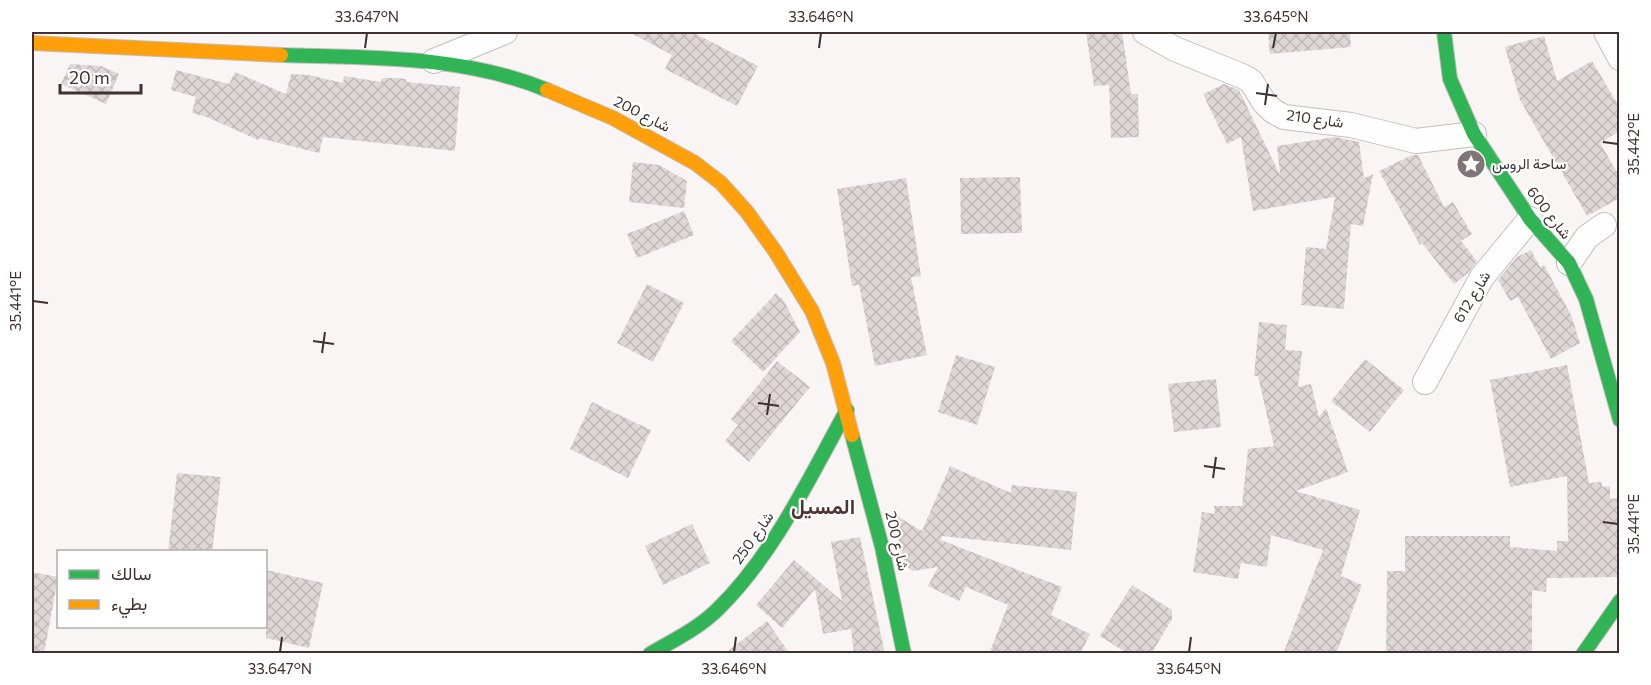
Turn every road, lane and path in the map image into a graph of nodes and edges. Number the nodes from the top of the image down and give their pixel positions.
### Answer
1 (505, 32) edge
2 (1145, 32) edge
3 (1444, 32) edge
4 (1606, 32) edge
5 (32, 43) edge
6 (1620, 58) edge
7 (434, 61) junction
8 (1474, 134) junction
9 (1530, 219) junction
10 (1604, 225) dead end
11 (1569, 262) junction
12 (1425, 382) dead end
13 (847, 410) junction
14 (1620, 420) edge
15 (1620, 601) edge
16 (650, 654) edge
17 (904, 654) edge
18 (1583, 654) edge

1 - 7 street
2 - 8 street, شارع 210
3 - 8 main road, شارع 600
4 - 6 street
5 - 7 main road, شارع 200
7 - 13 main road, شارع 200
8 - 9 main road, شارع 600
9 - 11 main road, شارع 600
9 - 12 street, شارع 612
10 - 11 street
11 - 14 main road, شارع 600
13 - 16 main road, شارع 250
13 - 17 main road, شارع 200
15 - 18 main road

